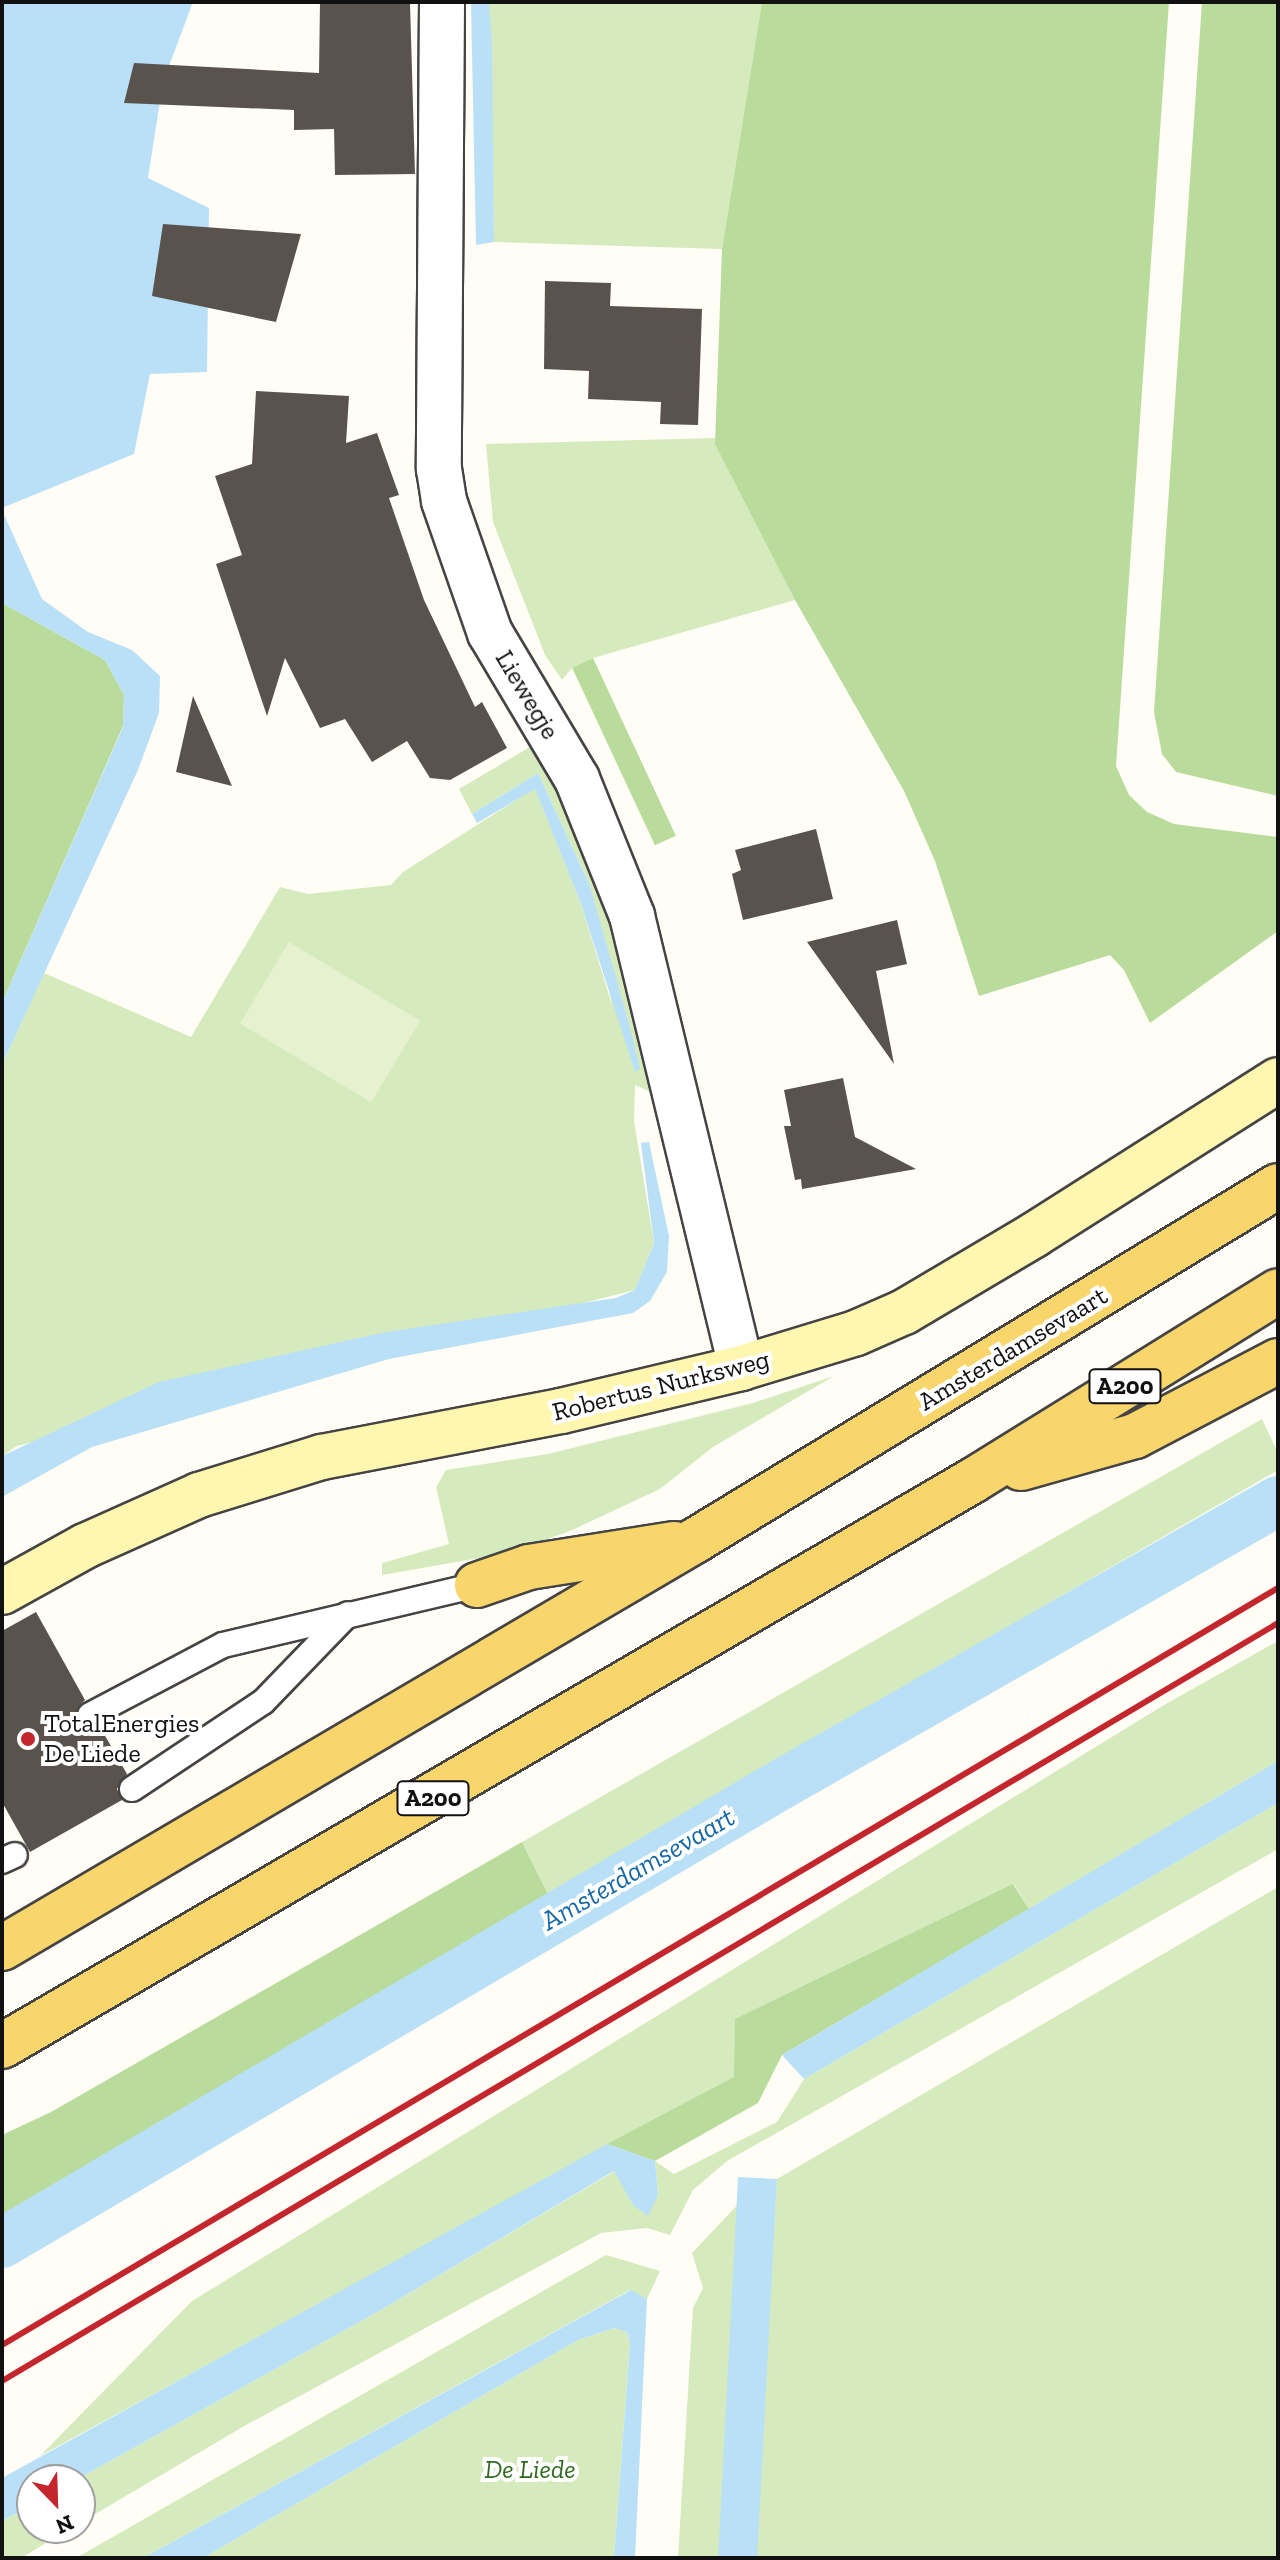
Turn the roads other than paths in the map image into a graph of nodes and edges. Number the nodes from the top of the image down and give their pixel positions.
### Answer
1 (442, 2) edge
2 (1278, 1080) edge
3 (1278, 1186) edge
4 (1278, 1291) edge
5 (1278, 1361) edge
6 (741, 1368) junction
7 (972, 1481) junction
8 (696, 1540) junction
9 (477, 1585) joint
10 (2, 1592) edge
11 (348, 1614) junction
12 (90, 1715) dead end
13 (132, 1789) dead end
14 (2, 1948) edge
15 (2, 2046) edge

1 - 6 street, Liewegje
2 - 6 main road, Robertus Nurksweg
3 - 8 main road, Amsterdamsevaart
4 - 7 main road, A200
5 - 7 main road, A200
6 - 10 main road, Robertus Nurksweg
7 - 15 main road, A200
8 - 9 main road
8 - 14 main road, Amsterdamsevaart
9 - 11 lane
11 - 12 lane
11 - 13 lane

